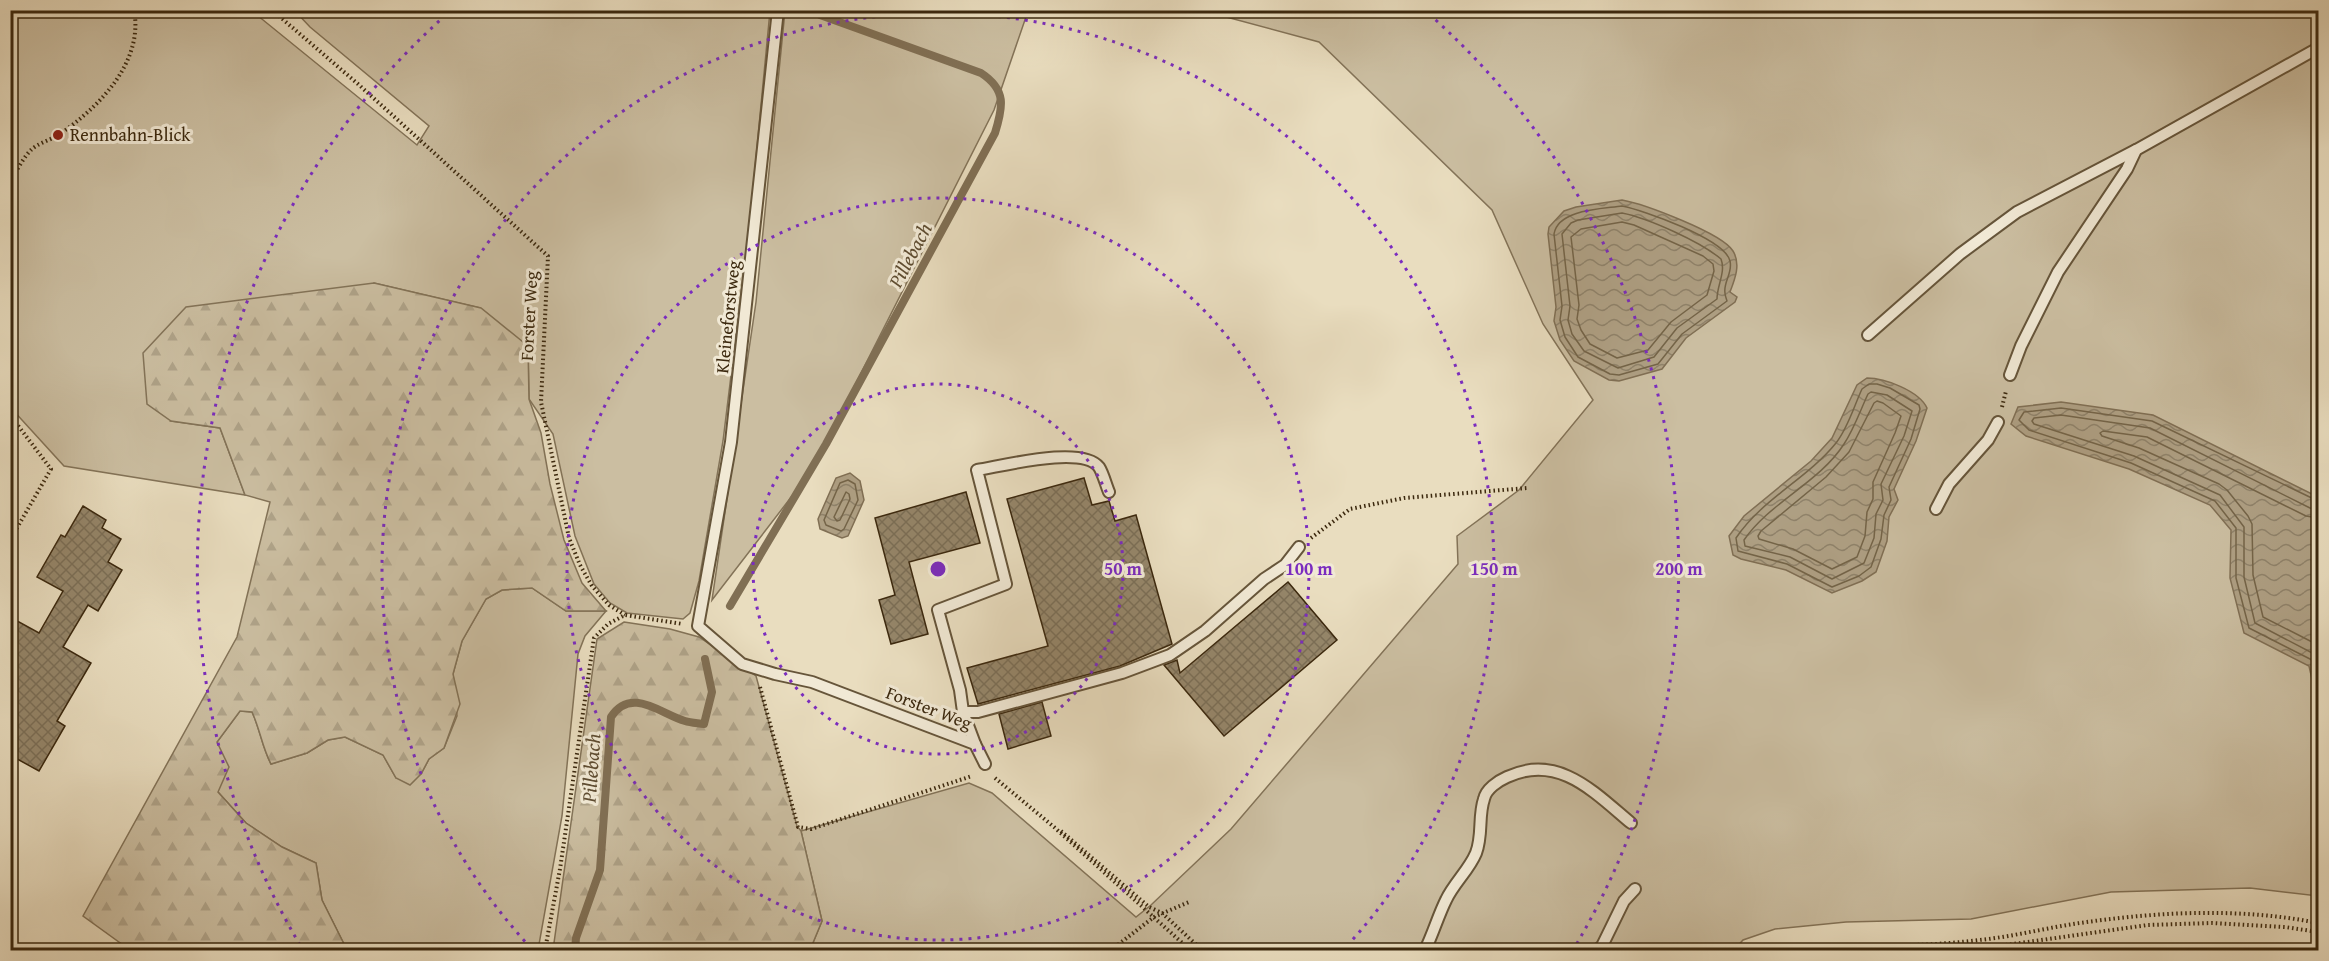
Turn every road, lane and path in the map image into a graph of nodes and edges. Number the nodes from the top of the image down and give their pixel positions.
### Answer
1 (134, 10) edge
2 (272, 10) edge
3 (778, 10) edge
4 (2319, 48) edge
5 (2136, 150) junction
6 (10, 180) edge
7 (1868, 335) dead end
8 (2010, 375) joint
9 (10, 415) edge
10 (1998, 422) joint
11 (1527, 488) dead end
12 (1109, 492) dead end
13 (1936, 509) dead end
14 (10, 540) edge
15 (1299, 547) joint
16 (625, 615) junction
17 (698, 626) junction
18 (757, 669) junction
19 (963, 712) junction
20 (975, 744) junction
21 (986, 767) junction
22 (1631, 823) dead end
23 (1054, 827) junction
24 (1635, 889) dead end
25 (1189, 902) dead end
26 (1162, 913) junction
27 (1154, 917) junction
28 (2319, 923) edge
29 (2319, 932) edge
30 (545, 951) edge
31 (1111, 951) edge
32 (1190, 951) edge
33 (1202, 951) edge
34 (1425, 951) edge
35 (1597, 951) edge
36 (1787, 951) edge
37 (1970, 951) edge

1 - 6 path
2 - 16 path, Forster Weg
3 - 17 lane, Kleineforstweg
4 - 5 lane
5 - 7 lane
5 - 8 lane
8 - 10 path
9 - 14 path
10 - 13 lane
11 - 15 path
12 - 19 lane
15 - 19 lane
16 - 17 path
16 - 30 path
17 - 18 lane, Forster Weg
18 - 20 lane, Forster Weg
18 - 21 path
19 - 20 lane
20 - 21 lane, Forster Weg
21 - 23 path
22 - 34 lane
23 - 26 path
23 - 27 path
24 - 35 lane
25 - 26 path
26 - 27 path
26 - 33 path
27 - 31 path
27 - 32 path
28 - 36 path
29 - 37 path

